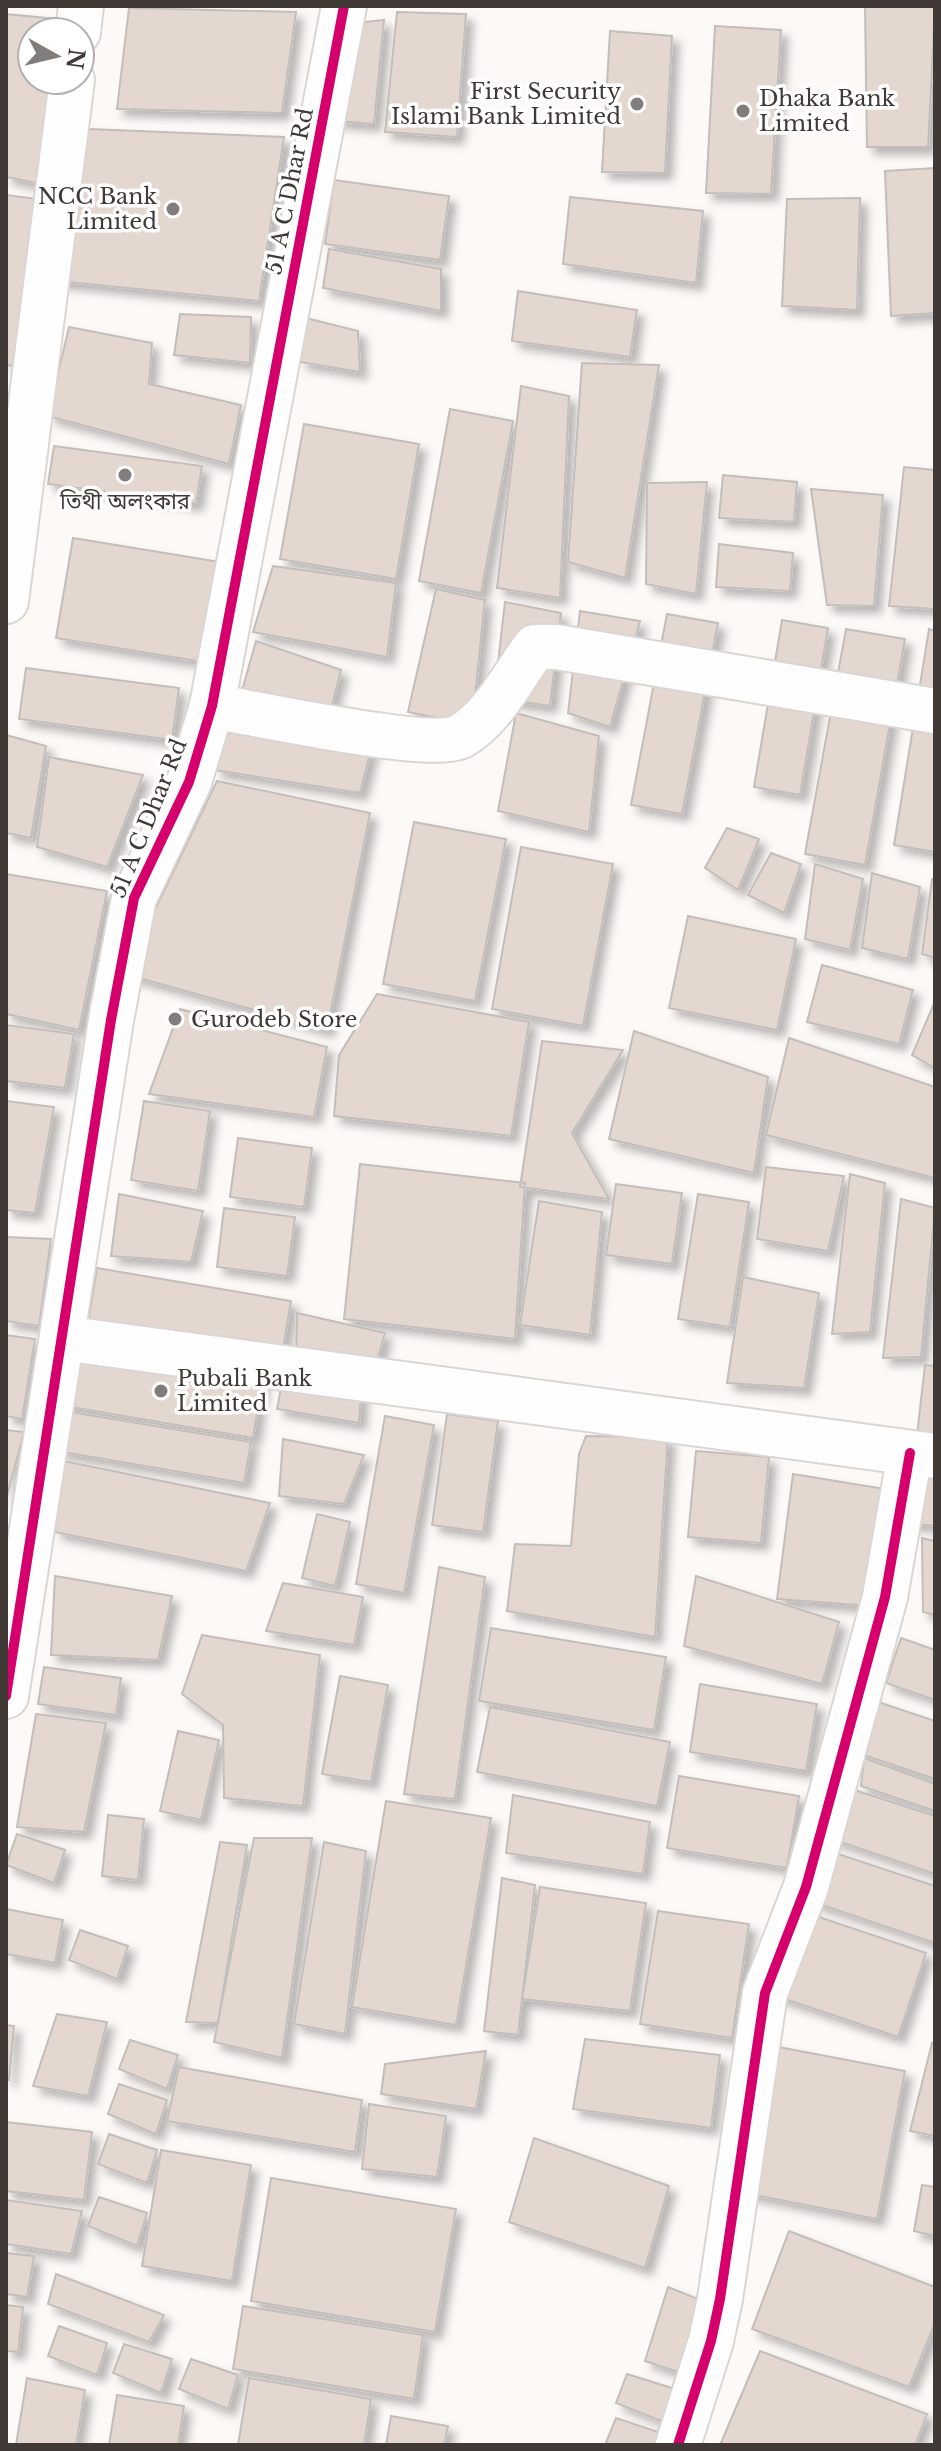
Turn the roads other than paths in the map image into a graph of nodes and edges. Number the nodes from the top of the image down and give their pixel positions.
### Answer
1 (344, 6) edge
2 (70, 96) edge
3 (6, 601) edge
4 (212, 706) junction
5 (935, 711) edge
6 (62, 1338) junction
7 (922, 1455) edge
8 (6, 1696) edge
9 (678, 2445) edge

1 - 4 street, 51 A C Dhar Rd
2 - 3 street
4 - 5 street
4 - 6 street, 51 A C Dhar Rd
6 - 7 street
6 - 8 street, 51 A C Dhar Rd
7 - 9 street

